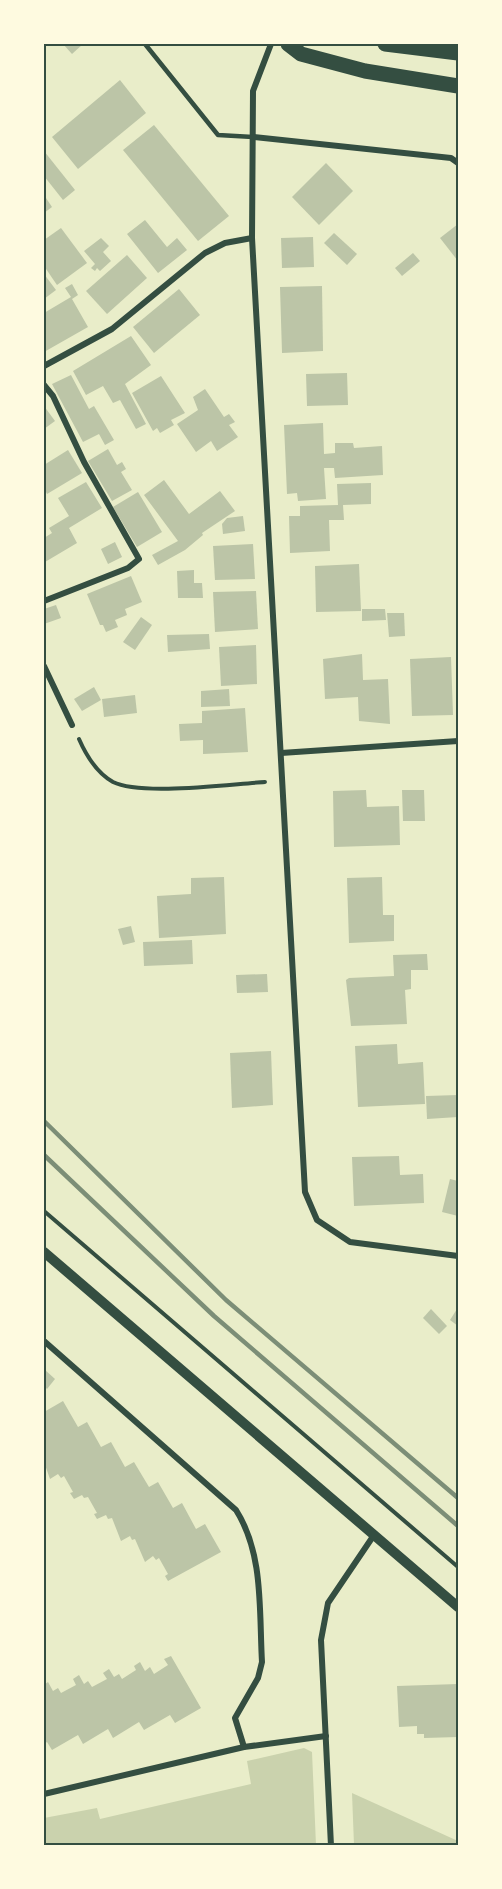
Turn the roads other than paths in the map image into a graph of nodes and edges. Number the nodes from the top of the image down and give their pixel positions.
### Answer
1 (145, 44) edge
2 (271, 44) edge
3 (288, 44) edge
4 (385, 44) edge
5 (459, 53) edge
6 (459, 86) edge
7 (253, 137) junction
8 (459, 163) edge
9 (252, 238) junction
10 (44, 366) edge
11 (44, 385) edge
12 (44, 601) edge
13 (44, 666) edge
14 (72, 725) road end
15 (459, 741) edge
16 (281, 753) junction
17 (44, 1252) edge
18 (459, 1256) edge
19 (44, 1341) edge
20 (374, 1535) junction
21 (459, 1607) edge
22 (326, 1736) junction
23 (244, 1747) junction
24 (44, 1794) edge
25 (331, 1845) edge

1 - 7 lane
2 - 7 street
3 - 6 main road
4 - 5 main road
7 - 8 street
7 - 9 street
9 - 10 street
9 - 16 street
11 - 12 street
13 - 14 street
15 - 16 street
16 - 18 street
17 - 20 street
19 - 23 street
20 - 21 street
20 - 22 street
22 - 23 street
22 - 25 street
23 - 24 street

